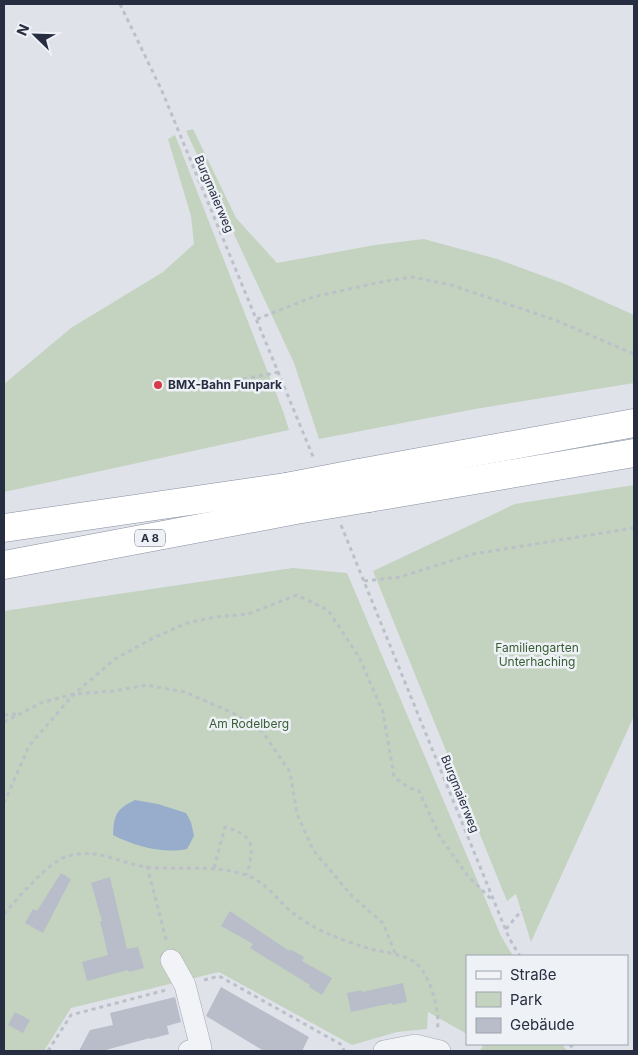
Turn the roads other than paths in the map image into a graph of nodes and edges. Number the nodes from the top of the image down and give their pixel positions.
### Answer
1 (634, 423) edge
2 (634, 453) edge
3 (291, 499) junction
4 (4, 528) edge
5 (4, 565) edge
6 (171, 960) road end
7 (199, 1050) edge
8 (436, 1050) edge
9 (384, 1051) edge

1 - 3 highway, A 8, bridge
2 - 3 highway, A 8, bridge
3 - 4 highway, A 8
3 - 5 highway, A 8
6 - 7 street
8 - 9 street

